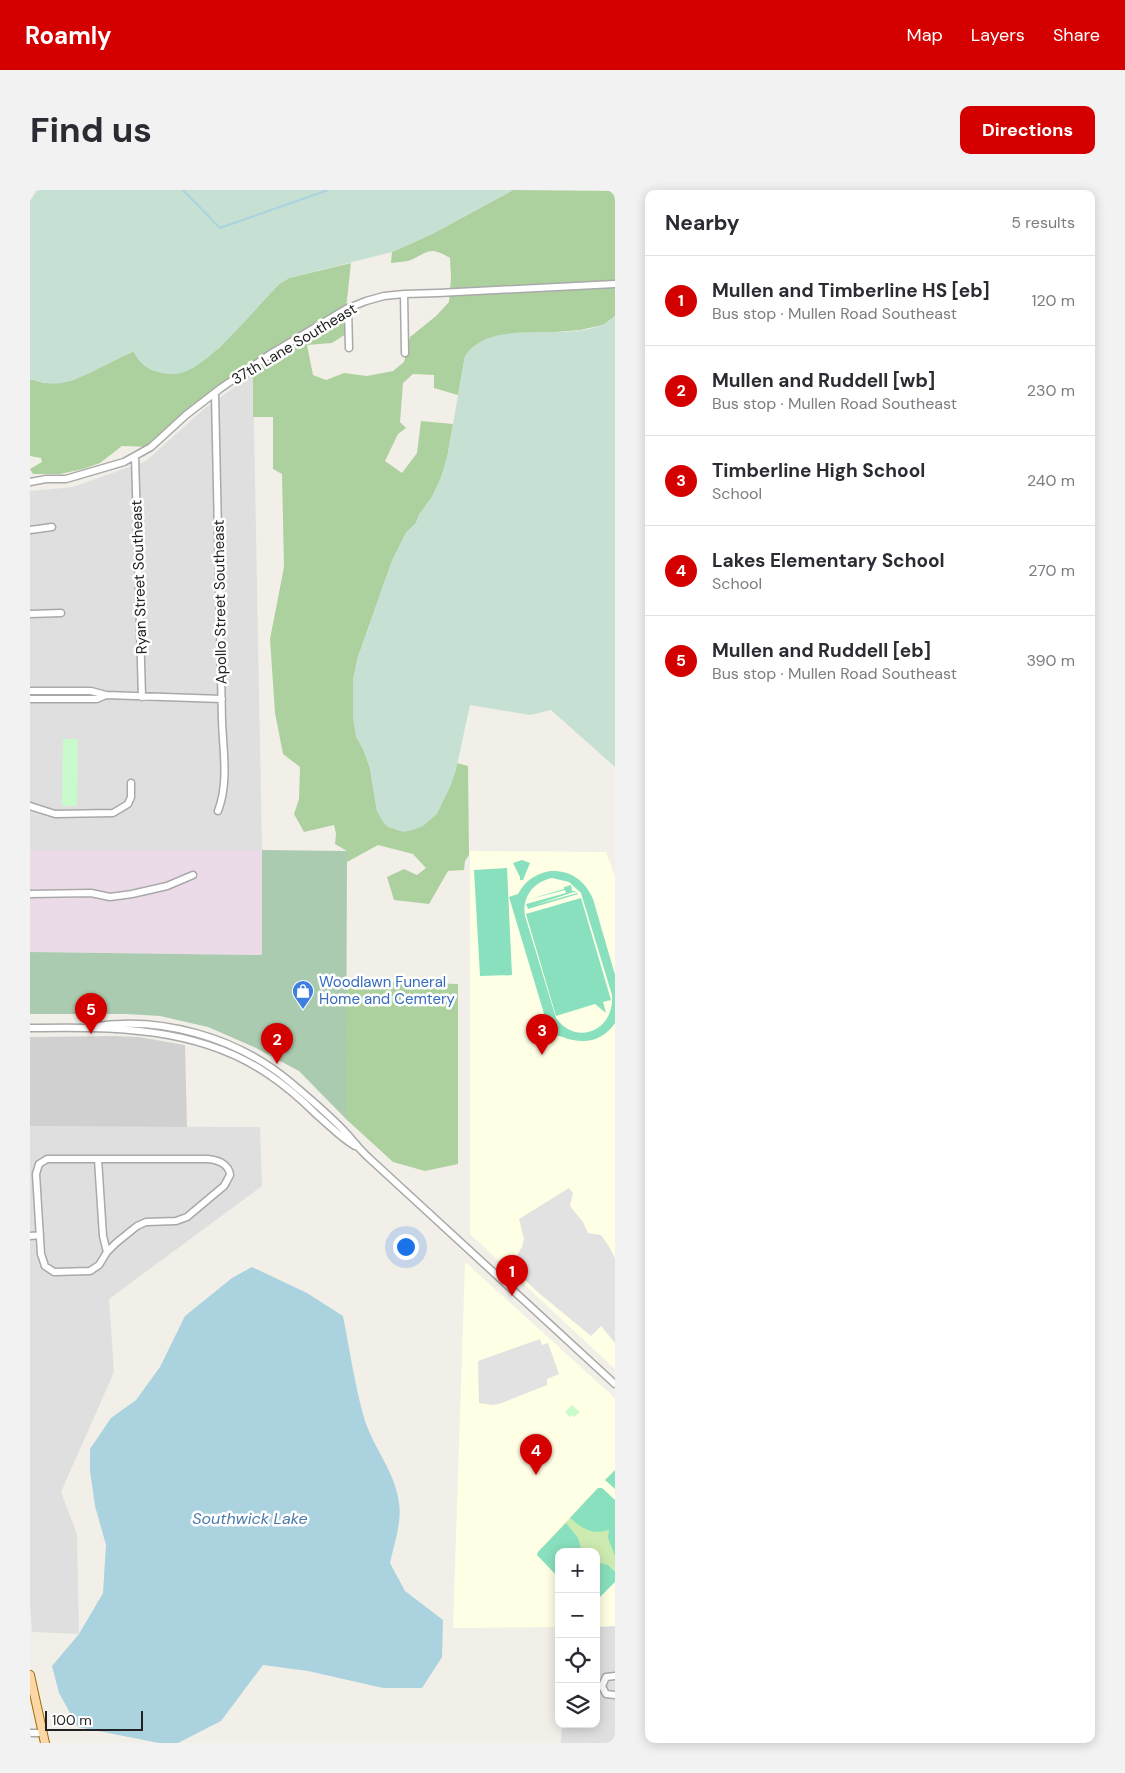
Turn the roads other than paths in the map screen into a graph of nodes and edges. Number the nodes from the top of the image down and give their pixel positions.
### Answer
1 (615, 284) edge
2 (404, 294) junction
3 (348, 308) junction
4 (349, 348) dead end
5 (405, 353) dead end
6 (215, 393) junction
7 (135, 456) junction
8 (30, 482) edge
9 (52, 527) dead end
10 (30, 530) edge
11 (61, 613) dead end
12 (30, 614) edge
13 (30, 691) edge
14 (106, 695) junction
15 (142, 697) junction
16 (30, 699) edge
17 (222, 699) junction
18 (131, 783) dead end
19 (30, 806) edge
20 (218, 811) dead end
21 (193, 875) dead end
22 (30, 894) edge
23 (30, 1028) edge
24 (98, 1159) junction
25 (40, 1235) junction
26 (30, 1236) edge
27 (107, 1252) junction
28 (615, 1384) edge
29 (30, 1675) edge
30 (615, 1676) edge
31 (615, 1695) edge
32 (30, 1733) edge
33 (43, 1733) junction
34 (45, 1743) edge

1 - 2 street, 37th Lane Southeast
2 - 3 street, 37th Lane Southeast
2 - 5 street
3 - 4 street
3 - 6 street, 37th Lane Southeast
6 - 7 street, 37th Lane Southeast
6 - 17 street, Apollo Street Southeast
7 - 8 street, 37th Lane Southeast
7 - 15 street, Ryan Street Southeast
9 - 10 street
11 - 12 street
13 - 14 street
14 - 15 street
14 - 16 street
15 - 17 street
17 - 20 street, Apollo Street Southeast
18 - 19 street
21 - 22 street
23 - 28 street
24 - 25 street
24 - 27 street
24 - 27 street
25 - 26 street
25 - 27 street
29 - 33 main road
30 - 31 street
32 - 33 street
33 - 34 main road

